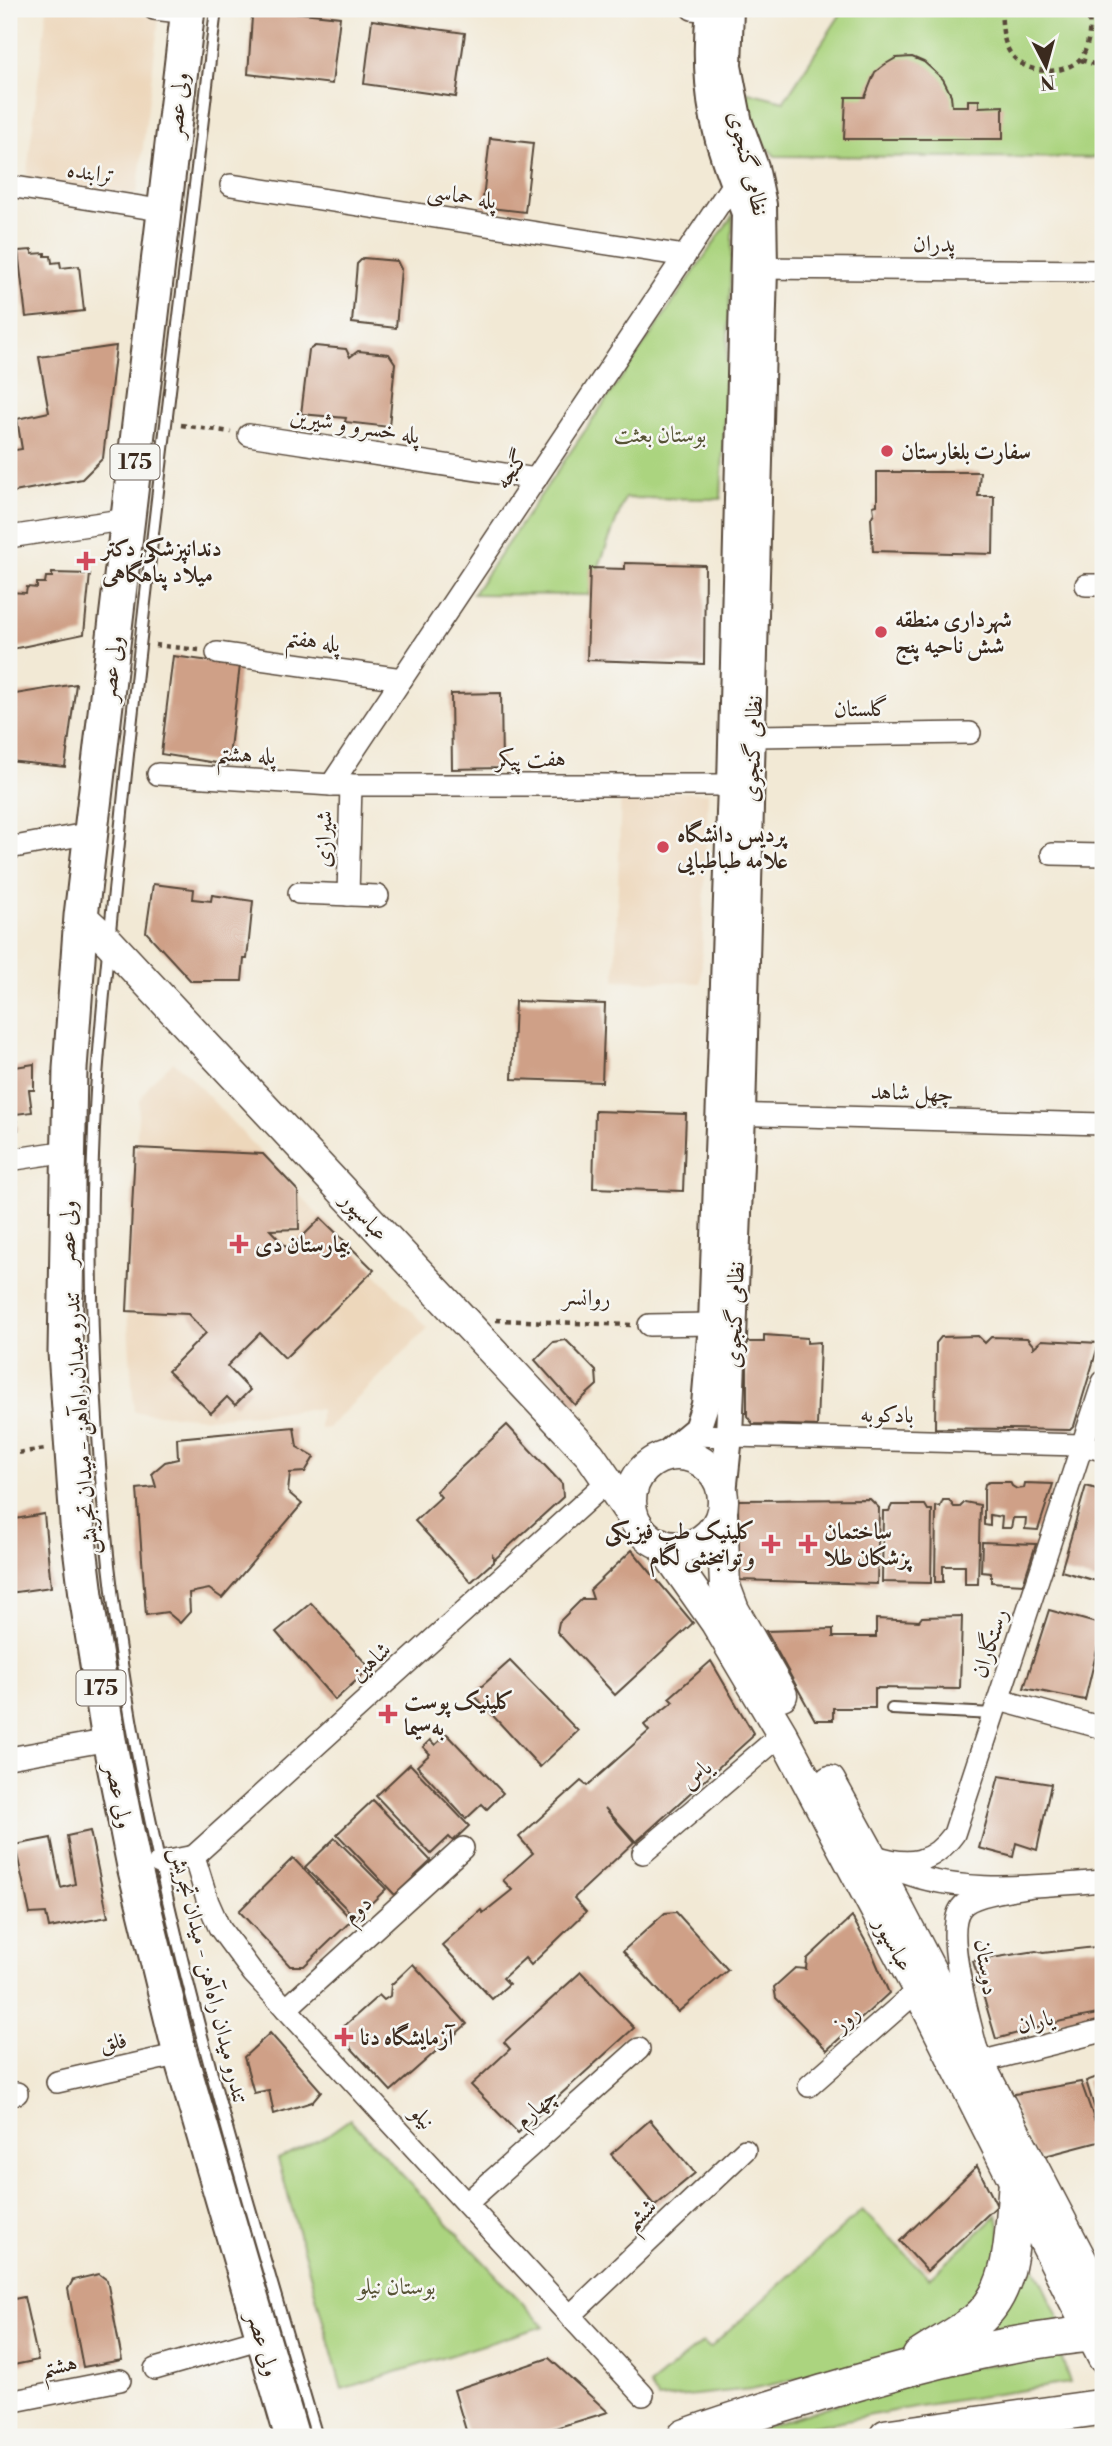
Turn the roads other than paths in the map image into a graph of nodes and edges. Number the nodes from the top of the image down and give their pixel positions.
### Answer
1 (154, 9) edge
2 (198, 10) edge
3 (714, 10) edge
4 (744, 174) junction
5 (231, 185) dead end
6 (9, 186) edge
7 (166, 211) junction
8 (685, 256) junction
9 (755, 268) junction
10 (1103, 271) edge
11 (249, 435) road end
12 (536, 479) junction
13 (128, 519) junction
14 (9, 537) edge
15 (217, 653) road end
16 (402, 679) junction
17 (970, 733) dead end
18 (742, 736) junction
19 (158, 775) dead end
20 (741, 784) junction
21 (341, 785) junction
22 (91, 833) junction
23 (9, 848) edge
24 (1052, 854) dead end
25 (1103, 855) edge
26 (299, 893) dead end
27 (348, 895) junction
28 (378, 896) dead end
29 (81, 916) junction
30 (109, 942) junction
31 (731, 1114) junction
32 (1103, 1124) edge
33 (68, 1151) junction
34 (9, 1160) edge
35 (712, 1324) junction
36 (649, 1325) road end
37 (1103, 1382) edge
38 (692, 1435) junction
39 (729, 1436) junction
40 (1081, 1445) junction
41 (1103, 1450) edge
42 (590, 1455) junction
43 (659, 1458) junction
44 (608, 1481) junction
45 (722, 1503) junction
46 (649, 1534) junction
47 (996, 1707) junction
48 (892, 1709) dead end
49 (1103, 1728) edge
50 (782, 1734) junction
51 (109, 1740) junction
52 (9, 1758) edge
53 (463, 1848) dead end
54 (643, 1853) dead end
55 (872, 1853) junction
56 (194, 1856) junction
57 (147, 1864) junction
58 (1103, 1881) edge
59 (1028, 1887) junction
60 (918, 1990) junction
61 (286, 2009) junction
62 (1103, 2032) edge
63 (639, 2049) dead end
64 (180, 2053) junction
65 (970, 2067) junction
66 (57, 2082) dead end
67 (809, 2086) dead end
68 (745, 2150) dead end
69 (1016, 2188) junction
70 (467, 2203) junction
71 (1103, 2301) edge
72 (570, 2316) junction
73 (262, 2338) junction
74 (1099, 2342) edge
75 (155, 2369) dead end
76 (902, 2369) junction
77 (120, 2380) dead end
78 (643, 2395) dead end
79 (9, 2402) edge
80 (1103, 2407) edge
81 (292, 2437) edge
82 (317, 2437) edge
83 (685, 2437) edge
84 (887, 2437) edge

1 - 2 street
2 - 7 main road, ولی عصر / 175
2 - 30 lane, تندرو میدان راه‌آهن - میدان تجریش
3 - 4 street, نظامی گنجوی
4 - 8 street, گنجه
4 - 9 street, نظامی گنجوی
5 - 8 street, پله حماسی
6 - 7 street, ترابنده
7 - 13 main road, ولی عصر / 175
8 - 12 street, گنجه
9 - 10 street, پدران
9 - 18 street, نظامی گنجوی
11 - 12 street, پله خسرو و شیرین
12 - 16 street, گنجه
13 - 14 street
13 - 22 main road, ولی عصر / 175
15 - 16 street, پله هفتم
16 - 21 street, گنجه
17 - 18 street, گلستان
18 - 20 street, نظامی گنجوی
19 - 21 street, پله هشتم
20 - 21 street, هفت پیکر
20 - 31 street, نظامی گنجوی
21 - 27 street, شیرازی
22 - 23 street
22 - 29 main road, ولی عصر / 175
24 - 25 street
26 - 27 street
27 - 28 street
29 - 30 main road, عباسپور
29 - 33 main road, ولی عصر / 175
30 - 42 main road, عباسپور
30 - 57 lane, تندرو میدان راه‌آهن - میدان تجریش
31 - 32 street, چهل شاهد
31 - 35 street, نظامی گنجوی
31 - 39 street, نظامی گنجوی
33 - 34 street
33 - 51 main road, ولی عصر / 175
35 - 36 street
35 - 38 street, نظامی گنجوی
37 - 40 street, رستگاران
38 - 39 street, بادکوبه
38 - 43 street
39 - 40 street, بادکوبه
39 - 45 street, نظامی گنجوی
40 - 41 street, بادکوبه
40 - 47 street, رستگاران
42 - 43 main road
42 - 44 main road, عباسپور
43 - 45 main road
43 - 46 main road
44 - 46 main road, عباسپور
44 - 56 street, شاهین
45 - 46 main road
45 - 55 main road, عباسپور
46 - 50 main road, عباسپور
47 - 48 lane
47 - 49 street
47 - 55 street, رستگاران
50 - 54 street, یاس
50 - 60 main road, عباسپور
51 - 52 street
51 - 57 main road, ولی عصر / 175
53 - 61 street, دوم
55 - 59 street, دوستان
55 - 65 main road, عباسپور
56 - 57 street
56 - 61 street, نیلو
57 - 64 main road, ولی عصر / 175
57 - 82 lane, تندرو میدان راه‌آهن - میدان تجریش
58 - 59 street, دوستان
59 - 65 street, دوستان
60 - 65 main road, عباسپور
60 - 67 street, روز
61 - 70 street, نیلو
62 - 65 street, یاران
63 - 70 street, چهارم
64 - 66 street, فلق
64 - 73 main road, ولی عصر / 175
65 - 69 main road, عباسپور
65 - 71 main road, عباسپور
68 - 72 street, ششم
69 - 74 main road, عباسپور
69 - 76 highway
70 - 72 street, نیلو
72 - 78 street, نیلو
73 - 75 street
73 - 81 main road, ولی عصر / 175
74 - 76 highway
76 - 83 highway
77 - 79 street, هشتم
80 - 84 highway

